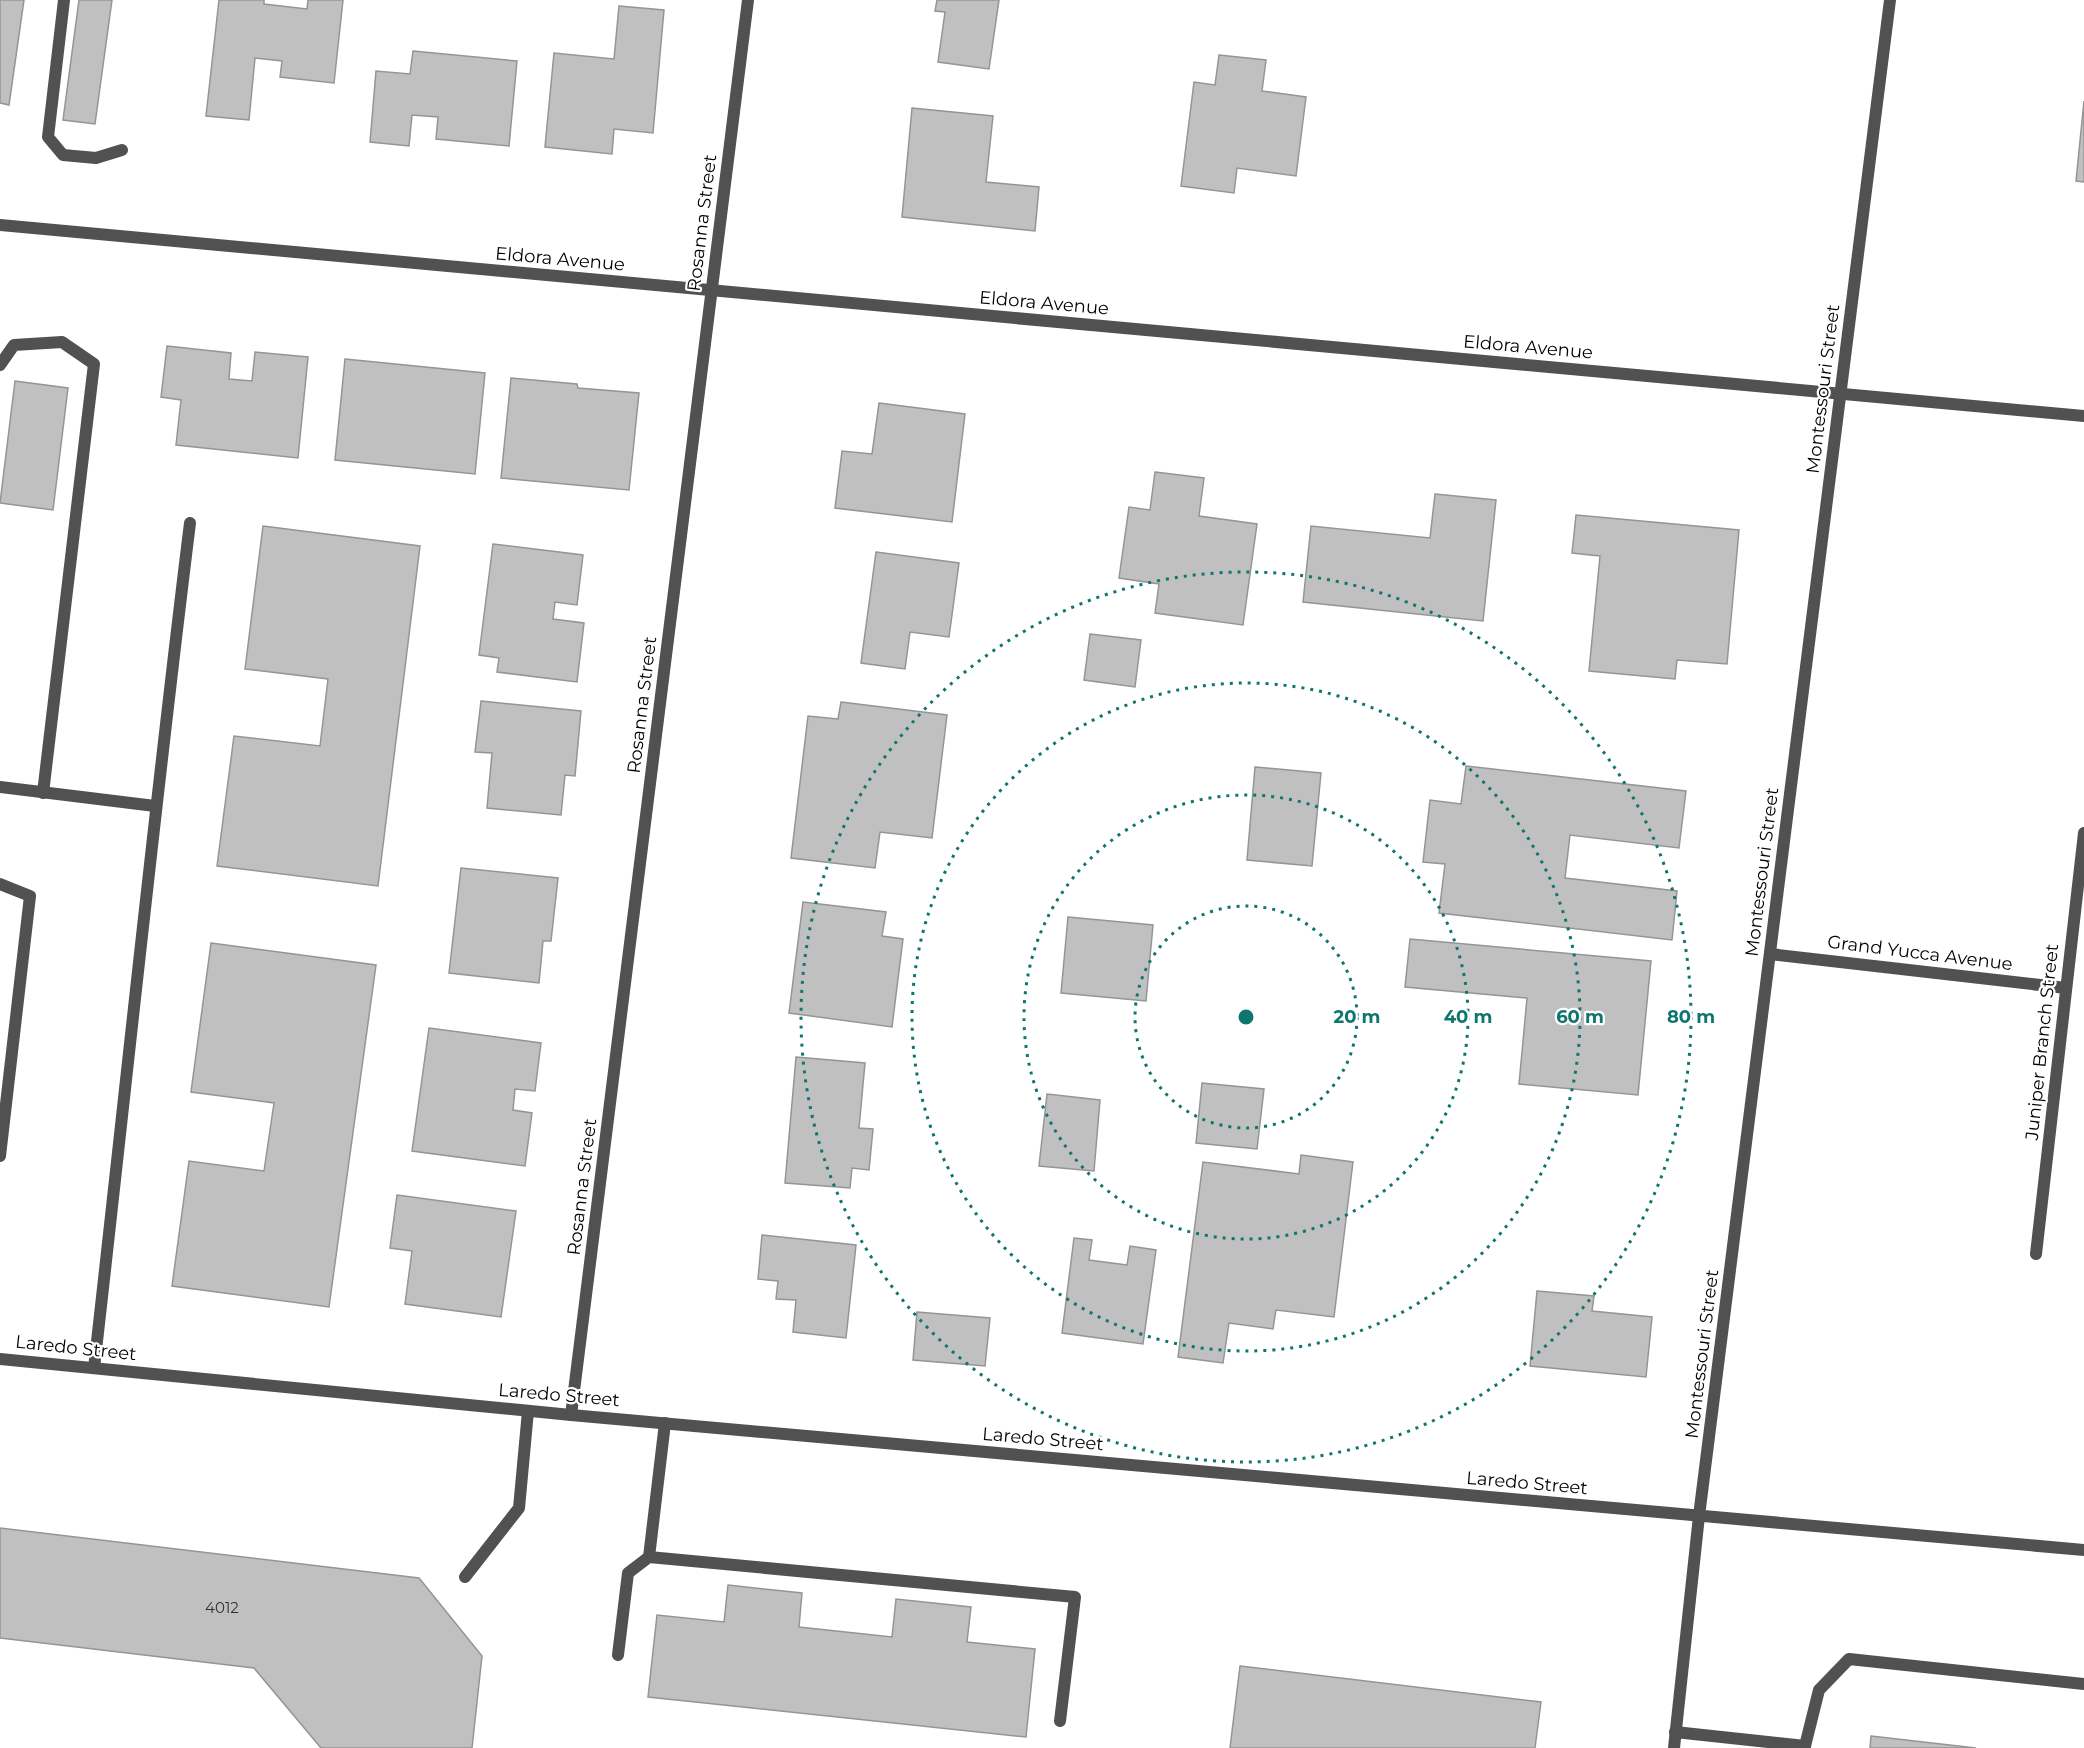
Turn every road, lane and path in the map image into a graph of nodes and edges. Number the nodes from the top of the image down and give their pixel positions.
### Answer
1 (64, 0) edge
2 (748, 0) edge
3 (1890, 0) edge
4 (122, 150) dead end
5 (0, 225) edge
6 (712, 291) junction
7 (0, 365) edge
8 (1841, 393) junction
9 (2084, 416) edge
10 (190, 523) dead end
11 (0, 788) edge
12 (43, 793) junction
13 (155, 806) junction
14 (2084, 833) edge
15 (0, 884) edge
16 (1770, 954) junction
17 (2066, 988) junction
18 (0, 1156) edge
19 (2036, 1254) dead end
20 (0, 1359) edge
21 (94, 1368) junction
22 (528, 1411) junction
23 (572, 1415) junction
24 (665, 1423) junction
25 (1699, 1516) junction
26 (2084, 1550) edge
27 (649, 1557) junction
28 (465, 1578) dead end
29 (618, 1655) dead end
30 (2084, 1684) edge
31 (1060, 1721) dead end
32 (1675, 1732) junction
33 (1805, 1747) edge
34 (1674, 1748) edge

1 - 4 street
2 - 6 street, Rosanna Street
3 - 8 street, Montessouri Street
5 - 6 street, Eldora Avenue
6 - 8 street, Eldora Avenue
6 - 23 street, Rosanna Street
7 - 12 street
8 - 9 street, Eldora Avenue
8 - 16 street, Montessouri Street
10 - 13 street
11 - 12 street
12 - 13 street
13 - 21 street
14 - 17 street, Juniper Branch Street
15 - 18 street
16 - 17 street, Grand Yucca Avenue
16 - 25 street, Montessouri Street
17 - 19 street, Juniper Branch Street
20 - 21 street, Laredo Street
21 - 22 street, Laredo Street
22 - 23 street, Laredo Street
22 - 28 street
23 - 24 street, Laredo Street
24 - 25 street, Laredo Street
24 - 27 street
25 - 26 street, Laredo Street
25 - 32 street, Montessouri Street
27 - 29 street
27 - 31 street
30 - 33 street
32 - 33 street
32 - 34 street, Montessouri Street

